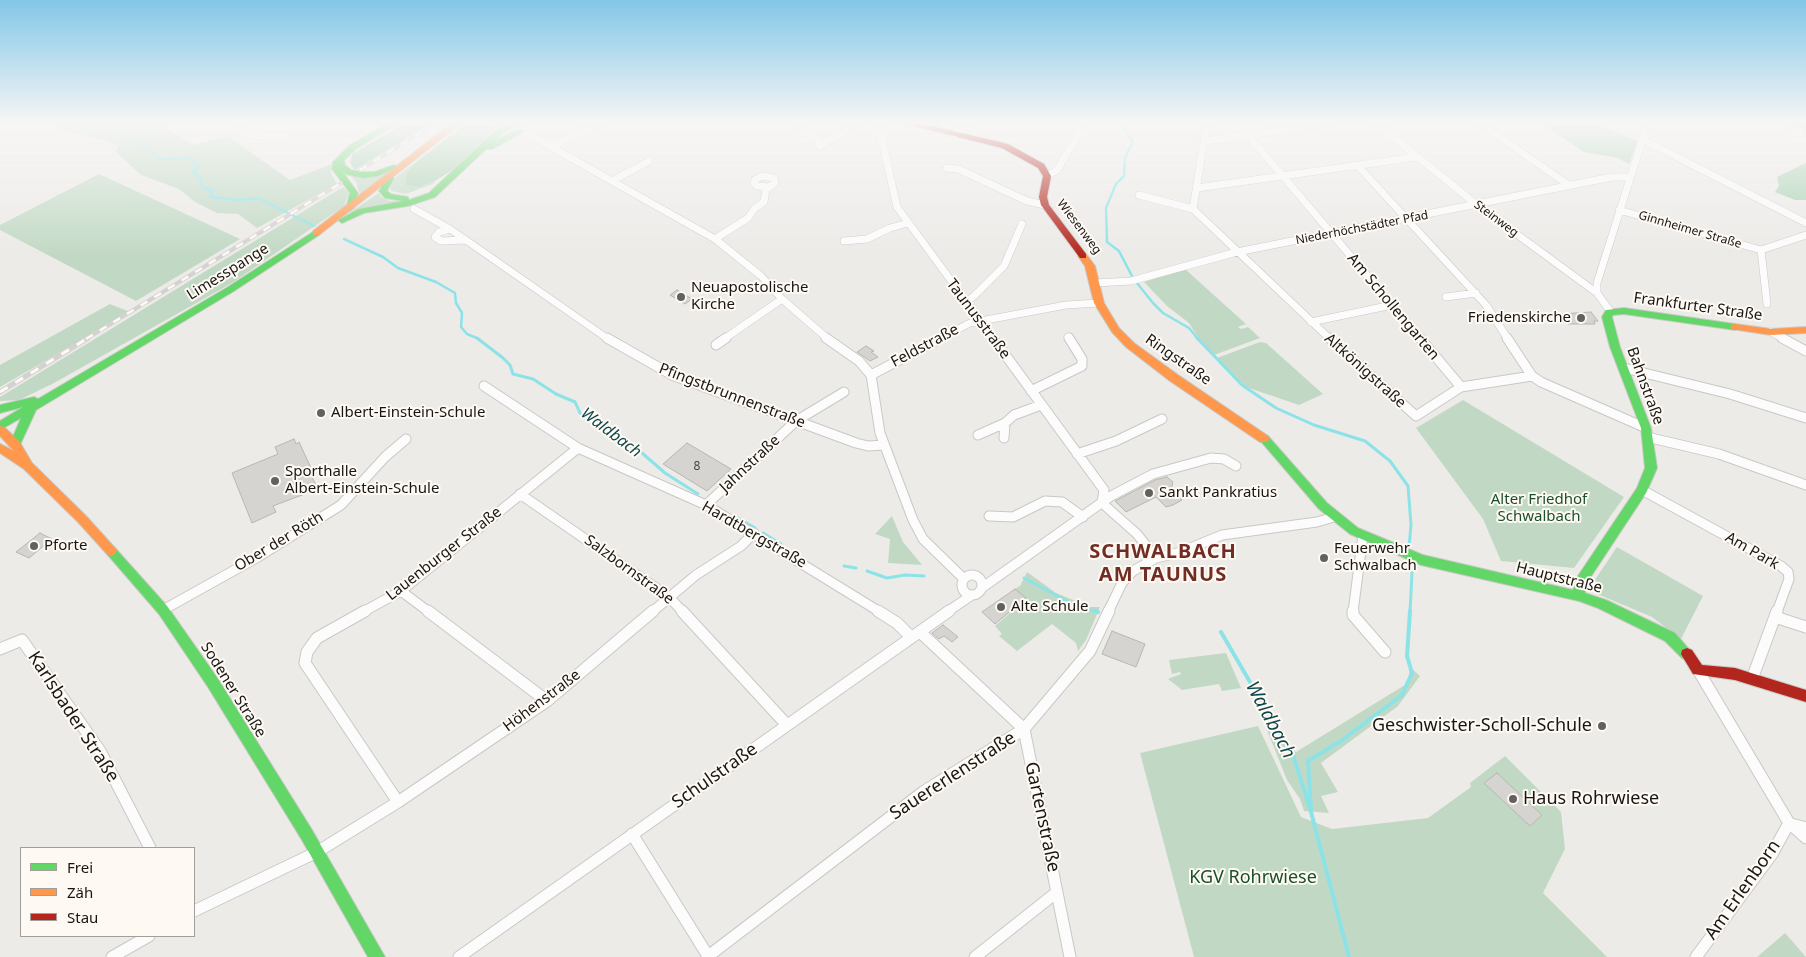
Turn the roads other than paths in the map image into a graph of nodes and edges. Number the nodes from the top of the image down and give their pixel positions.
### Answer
1 (1358, 166) edge
2 (336, 167) edge
3 (341, 167) edge
4 (393, 167) edge
5 (401, 167) edge
6 (464, 167) edge
7 (586, 167) edge
8 (639, 167) edge
9 (888, 167) edge
10 (1041, 167) edge
11 (1059, 167) edge
12 (1201, 167) edge
13 (1275, 167) edge
14 (1354, 167) edge
15 (1428, 167) edge
16 (1542, 167) edge
17 (1633, 167) edge
18 (1696, 167) edge
19 (947, 168) dead end
20 (394, 173) junction
21 (455, 175) junction
22 (1047, 176) junction
23 (1284, 177) junction
24 (1630, 177) junction
25 (612, 181) junction
26 (1570, 186) junction
27 (766, 188) dead end
28 (1197, 188) junction
29 (1139, 195) dead end
30 (1045, 205) junction
31 (1477, 205) junction
32 (350, 208) junction
33 (414, 209) dead end
34 (1193, 209) junction
35 (1619, 210) junction
36 (1408, 219) junction
37 (908, 223) junction
38 (1806, 223) edge
39 (1022, 224) dead end
40 (450, 229) junction
41 (316, 233) junction
42 (1332, 234) junction
43 (1806, 235) edge
44 (714, 239) junction
45 (465, 240) junction
46 (844, 241) dead end
47 (1761, 250) junction
48 (1237, 252) junction
49 (1095, 282) junction
50 (1476, 293) junction
51 (1597, 293) junction
52 (1446, 297) dead end
53 (782, 298) junction
54 (965, 302) junction
55 (1099, 302) junction
56 (1767, 304) dead end
57 (1392, 305) junction
58 (1610, 311) junction
59 (980, 321) junction
60 (1311, 322) junction
61 (1806, 330) edge
62 (1771, 332) junction
63 (1068, 337) dead end
64 (716, 345) dead end
65 (1806, 351) edge
66 (1624, 368) junction
67 (871, 375) junction
68 (1532, 376) junction
69 (484, 386) dead end
70 (1461, 387) junction
71 (59, 390) junction
72 (1030, 391) junction
73 (844, 392) dead end
74 (1041, 405) junction
75 (33, 406) junction
76 (0, 409) edge
77 (1806, 418) edge
78 (1162, 419) dead end
79 (796, 421) junction
80 (1005, 423) junction
81 (0, 426) edge
82 (0, 430) edge
83 (1647, 432) junction
84 (978, 435) dead end
85 (1004, 438) dead end
86 (406, 440) dead end
87 (884, 445) junction
88 (578, 448) junction
89 (5, 449) edge
90 (1077, 454) junction
91 (1236, 466) dead end
92 (1806, 485) edge
93 (1642, 490) junction
94 (520, 494) junction
95 (1102, 503) junction
96 (706, 505) junction
97 (989, 516) dead end
98 (1083, 517) junction
99 (1334, 517) junction
100 (754, 533) junction
101 (1363, 535) junction
102 (1156, 558) junction
103 (963, 578) junction
104 (983, 588) junction
105 (401, 591) junction
106 (972, 595) junction
107 (1579, 596) junction
108 (669, 597) junction
109 (163, 610) junction
110 (1775, 617) junction
111 (1806, 626) edge
112 (915, 634) junction
113 (0, 650) edge
114 (1385, 652) dead end
115 (1698, 670) junction
116 (1752, 679) junction
117 (1806, 696) edge
118 (547, 701) junction
119 (787, 725) junction
120 (1024, 729) junction
121 (398, 802) junction
122 (1789, 823) junction
123 (1806, 828) edge
124 (632, 834) junction
125 (1806, 838) edge
126 (149, 847) edge
127 (317, 852) junction
128 (1058, 892) junction
129 (195, 911) edge
130 (146, 937) edge
131 (112, 957) edge
132 (377, 957) edge
133 (459, 957) edge
134 (708, 957) edge
135 (975, 957) edge
136 (1070, 957) edge
137 (1696, 957) edge

1 - 36 street
2 - 32 street
3 - 4 street
5 - 20 street, Limesspange
6 - 21 street
7 - 25 street
8 - 25 street
9 - 37 street, Taunusstraße
10 - 22 street
11 - 22 street
12 - 28 street
13 - 23 street, Am Schollengarten
14 - 23 street
15 - 31 street, Steinweg
16 - 26 street
17 - 24 street
18 - 38 street
19 - 30 street
20 - 21 street
20 - 32 street, Limesspange
21 - 41 street
22 - 30 street, Wiesenweg
23 - 28 street
23 - 42 street, Am Schollengarten
24 - 26 street, Niederhöchstädter Pfad
24 - 35 street
25 - 44 street
26 - 31 street, Niederhöchstädter Pfad
27 - 44 street
28 - 34 street
29 - 34 street, Altkönigstraße
30 - 49 street, Wiesenweg
31 - 36 street, Niederhöchstädter Pfad
31 - 51 street, Steinweg
32 - 41 street, Limesspange
33 - 40 street, Pfingstbrunnenstraße
34 - 48 street, Altkönigstraße
35 - 47 street, Ginnheimer Straße
35 - 51 street
36 - 42 street, Niederhöchstädter Pfad
36 - 50 street
37 - 46 street
37 - 54 street, Taunusstraße
39 - 54 street
40 - 45 street, Pfingstbrunnenstraße
40 - 45 street
41 - 71 street, Limesspange
42 - 48 street, Niederhöchstädter Pfad
42 - 57 street, Am Schollengarten
43 - 47 street, Ginnheimer Straße
44 - 53 street
45 - 79 street, Pfingstbrunnenstraße
47 - 56 street, Ginnheimer Straße
48 - 49 street, Niederhöchstädter Pfad
48 - 60 street, Altkönigstraße
49 - 55 street, Wiesenweg
50 - 52 street
50 - 68 street
51 - 58 street, Bahnstraße
53 - 64 street
53 - 67 street
54 - 59 street, Taunusstraße
55 - 59 street
55 - 99 street, Ringstraße
57 - 60 street, Altkönigstraße
57 - 70 street, Am Schollengarten
58 - 62 street, Frankfurter Straße
58 - 66 street, Bahnstraße
59 - 67 street, Feldstraße
59 - 72 street, Taunusstraße
60 - 70 street, Altkönigstraße
61 - 62 street
62 - 65 street, Frankfurter Straße
63 - 72 street
66 - 77 street
66 - 83 street, Bahnstraße
67 - 87 street
68 - 70 street, Altkönigstraße
68 - 83 street
69 - 88 street, Hardtbergstraße
71 - 75 street, Limesspange
71 - 76 street
72 - 74 street, Taunusstraße
73 - 79 street, Jahnstraße
74 - 80 street
74 - 90 street, Taunusstraße
75 - 81 street, Limesspange
75 - 89 street
78 - 90 street
79 - 87 street, Pfingstbrunnenstraße
79 - 96 street, Jahnstraße
80 - 84 street
80 - 85 street
82 - 89 street, Sodener Straße
83 - 92 street
83 - 93 street, Bahnstraße
86 - 109 street, Ober der Röth
87 - 103 street
88 - 94 street, Lauenburger Straße
88 - 96 street, Hardtbergstraße
89 - 109 street, Sodener Straße
90 - 95 street, Taunusstraße
91 - 95 street
93 - 107 street, Bahnstraße
93 - 110 street, Am Park
94 - 105 street, Lauenburger Straße
94 - 108 street, Salzbornstraße
95 - 98 street
95 - 102 street
96 - 100 street, Hardtbergstraße
97 - 98 street
98 - 104 street
99 - 101 street, Ringstraße
99 - 102 street
100 - 108 street, Höhenstraße
100 - 112 street, Hardtbergstraße
101 - 107 street, Hauptstraße
101 - 114 street
102 - 120 street, Sauererlenstraße
103 - 104 street
103 - 106 street
104 - 106 street
105 - 118 street
105 - 121 street, Lauenburger Straße
106 - 112 street, Schulstraße
107 - 115 street, Hauptstraße
108 - 118 street, Höhenstraße
108 - 119 street, Salzbornstraße
109 - 127 street, Sodener Straße
110 - 111 street
110 - 116 street, Am Park
112 - 119 street, Schulstraße
112 - 120 street
113 - 126 street, Karlsbader Straße
115 - 116 street
115 - 122 street
116 - 117 street
118 - 121 street, Höhenstraße
119 - 124 street, Schulstraße
120 - 128 street, Gartenstraße
120 - 134 street, Sauererlenstraße
121 - 127 street, Höhenstraße
122 - 123 street
122 - 125 street
122 - 137 street, Am Erlenborn
124 - 133 street, Schulstraße
124 - 134 street
127 - 129 street, Höhenstraße
127 - 132 street, Sodener Straße
128 - 135 street
128 - 136 street, Gartenstraße
130 - 131 street

